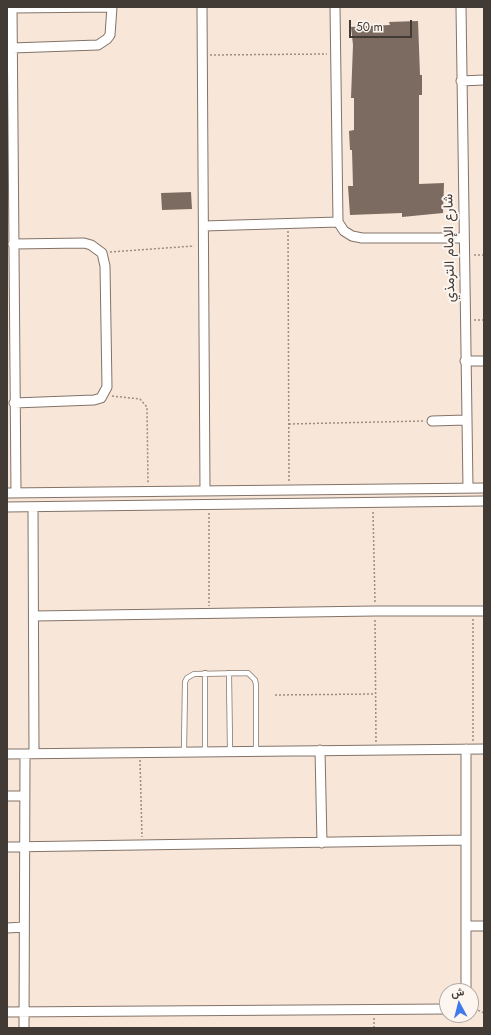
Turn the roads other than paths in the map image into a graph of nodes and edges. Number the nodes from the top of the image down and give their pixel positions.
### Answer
1 (12, 7) edge
2 (50, 7) edge
3 (112, 7) edge
4 (202, 7) edge
5 (335, 7) edge
6 (461, 7) edge
7 (12, 48) junction
8 (484, 80) edge
9 (461, 81) junction
10 (10, 169) edge
11 (338, 222) junction
12 (204, 226) junction
13 (464, 238) junction
14 (13, 244) junction
15 (10, 304) edge
16 (465, 361) junction
17 (484, 361) edge
18 (14, 403) junction
19 (432, 420) road end
20 (466, 420) junction
21 (468, 488) junction
22 (484, 488) edge
23 (428, 489) junction
24 (205, 490) junction
25 (258, 490) junction
26 (164, 491) junction
27 (80, 492) junction
28 (11, 493) edge
29 (428, 502) junction
30 (484, 502) edge
31 (258, 504) junction
32 (164, 505) junction
33 (80, 506) junction
34 (7, 507) edge
35 (33, 507) junction
36 (484, 611) edge
37 (34, 616) junction
38 (230, 673) junction
39 (206, 674) junction
40 (470, 749) junction
41 (484, 749) edge
42 (320, 750) junction
43 (230, 751) junction
44 (256, 751) junction
45 (184, 752) junction
46 (205, 752) junction
47 (7, 754) edge
48 (30, 754) junction
49 (7, 796) edge
50 (25, 796) junction
51 (466, 840) junction
52 (322, 842) junction
53 (7, 847) edge
54 (24, 847) junction
55 (466, 926) junction
56 (484, 926) edge
57 (24, 927) junction
58 (7, 928) edge
59 (466, 983) edge
60 (439, 1009) edge
61 (23, 1011) junction
62 (7, 1012) edge
63 (24, 1028) edge

1 - 2 street
1 - 7 street
2 - 3 street
3 - 7 street
4 - 12 street
5 - 11 street
6 - 9 street, شارع الإمام الترمذي
7 - 10 street
8 - 9 street
9 - 13 street, شارع الإمام الترمذي
10 - 14 street
11 - 12 street
11 - 13 street
12 - 24 street
13 - 16 street, شارع الإمام الترمذي
14 - 15 street
14 - 18 street
15 - 18 street
16 - 17 street
16 - 20 street, شارع الإمام الترمذي
18 - 28 street
19 - 20 street
20 - 21 street, شارع الإمام الترمذي
21 - 22 street
21 - 23 street
23 - 25 street
23 - 29 street
24 - 25 street
24 - 26 street
25 - 31 street
26 - 27 street
26 - 32 street
27 - 28 street
27 - 33 street
29 - 30 street
29 - 31 street
31 - 32 street
32 - 33 street
33 - 35 street
34 - 35 street
35 - 37 street
36 - 37 street
37 - 48 street
38 - 39 lane
38 - 43 lane
38 - 44 lane
39 - 45 lane
39 - 46 lane
40 - 41 street
40 - 42 street
40 - 51 street
42 - 44 street
42 - 52 street
43 - 44 street
43 - 46 street
45 - 46 street
45 - 48 street
47 - 48 street
48 - 50 street
49 - 50 street
50 - 54 street
51 - 52 street
51 - 55 street
52 - 54 street
53 - 54 street
54 - 57 street
55 - 56 street
55 - 59 street
57 - 58 street
57 - 61 street
60 - 61 street
61 - 62 street
61 - 63 street

